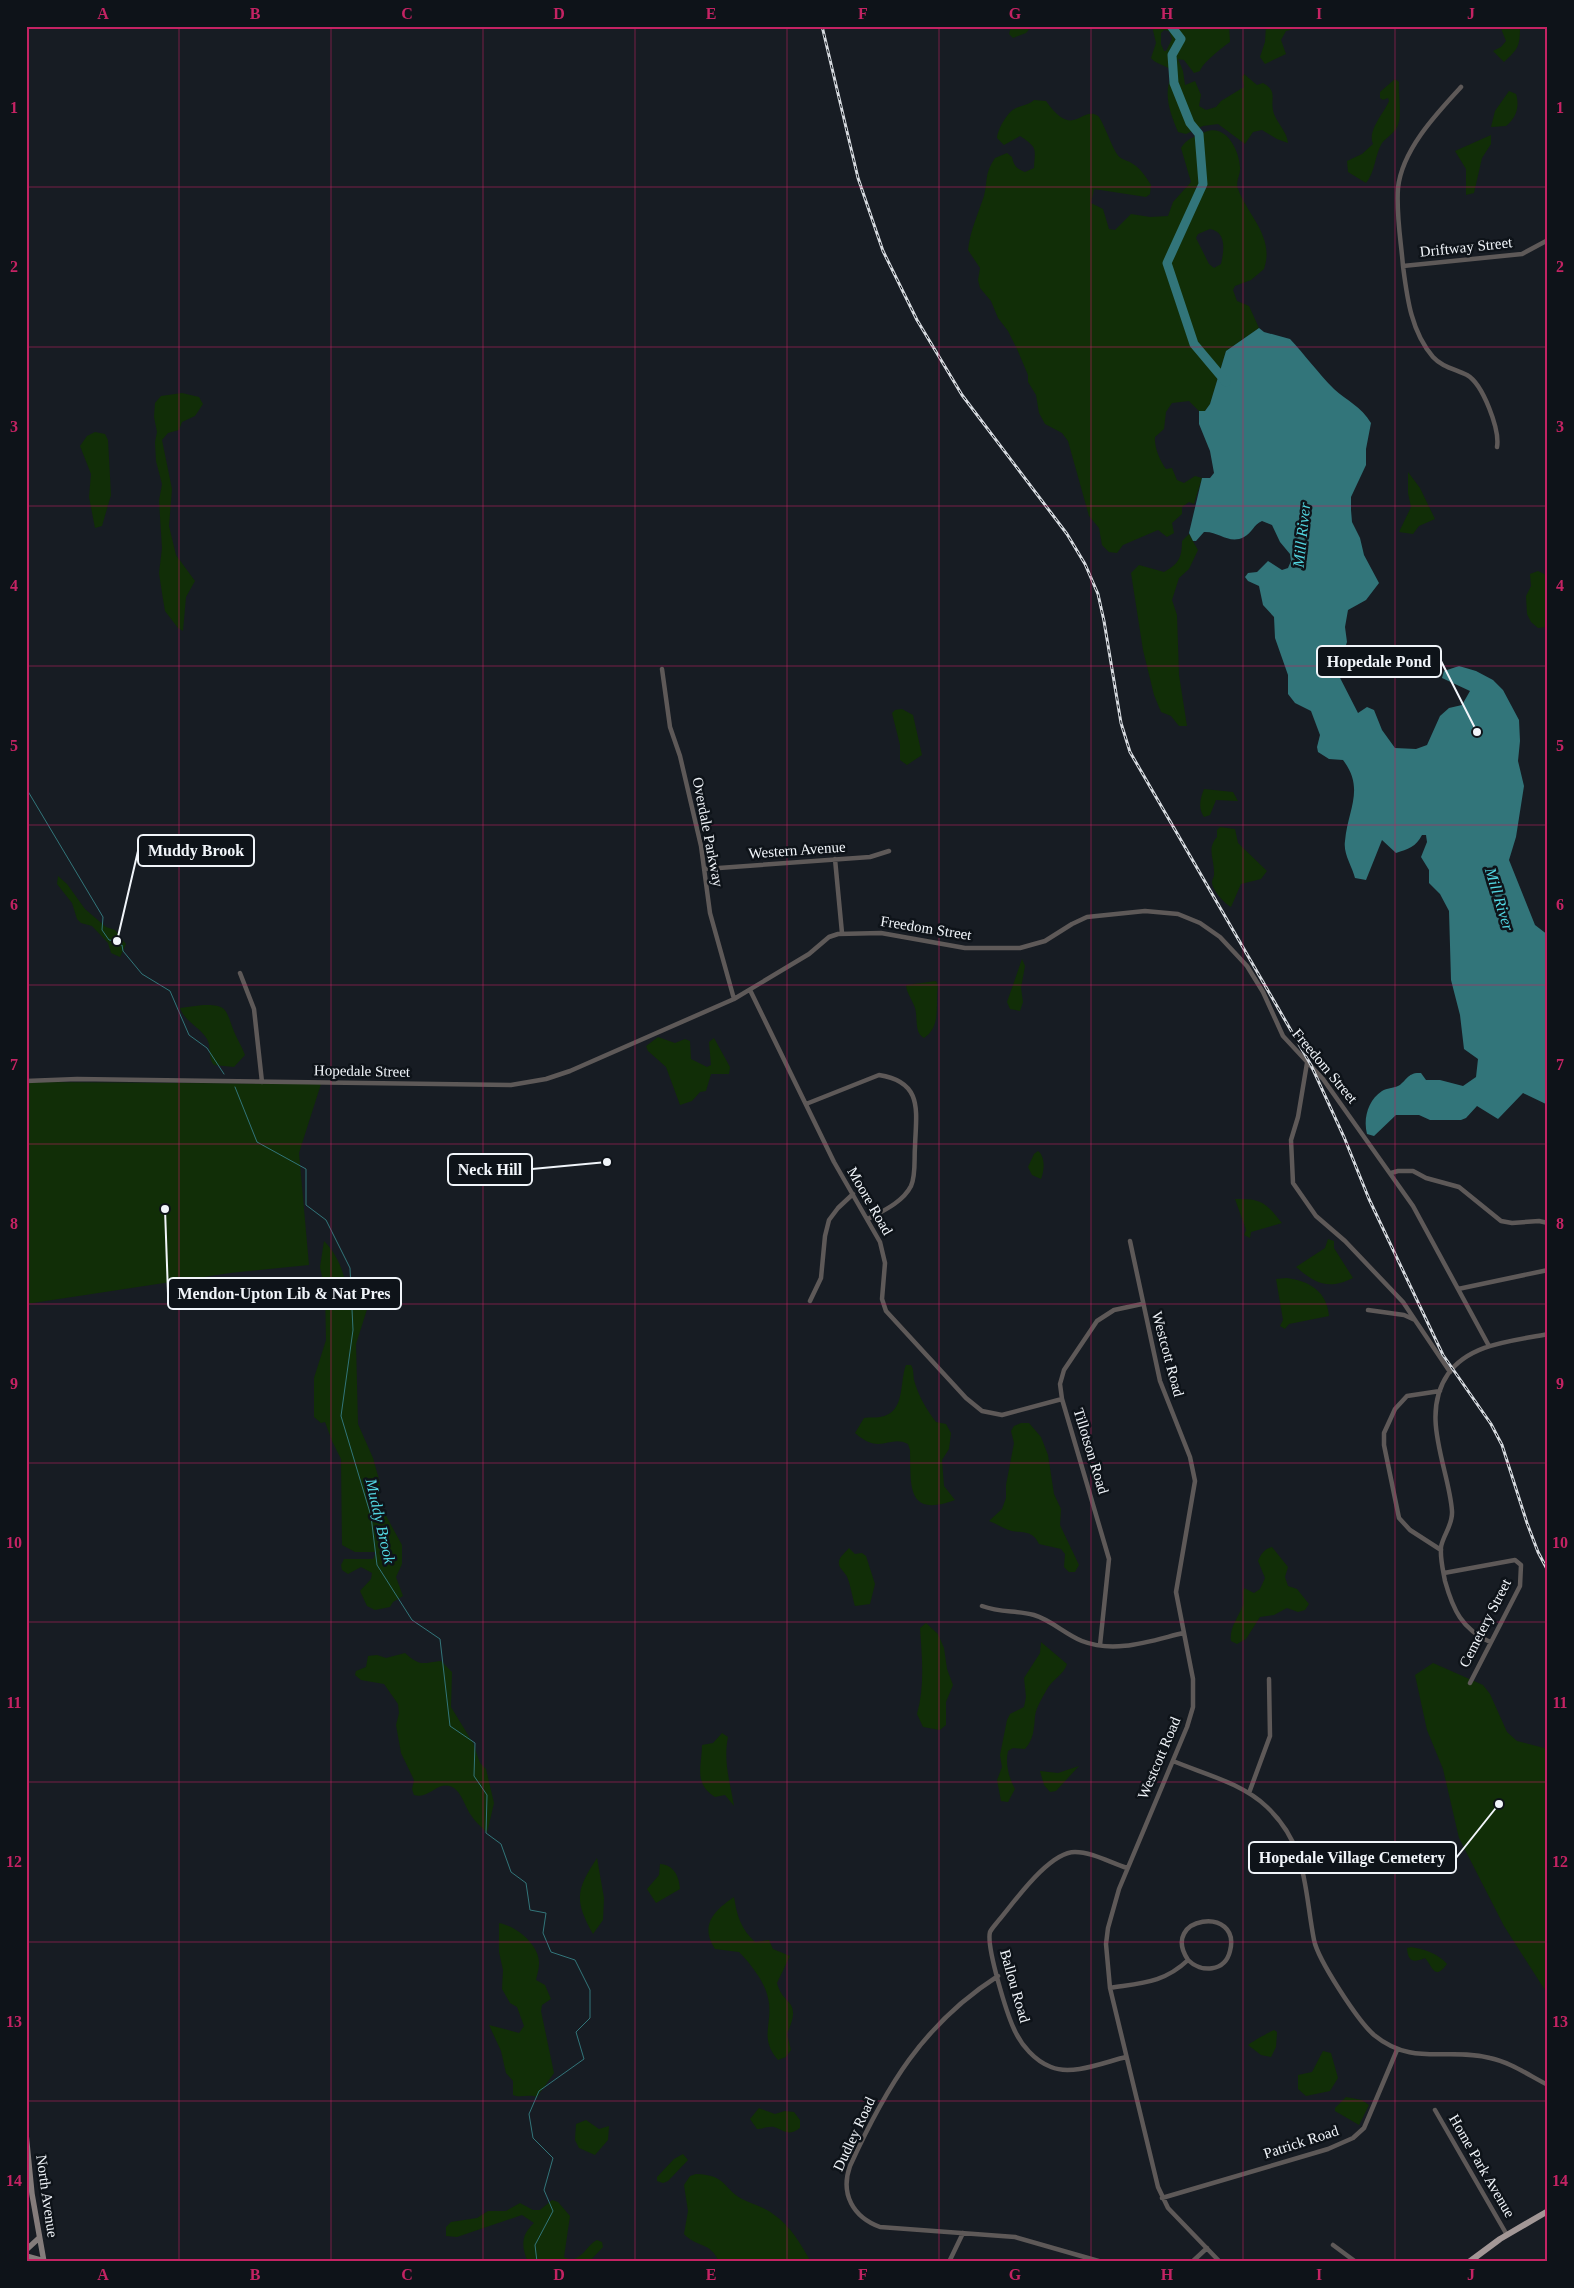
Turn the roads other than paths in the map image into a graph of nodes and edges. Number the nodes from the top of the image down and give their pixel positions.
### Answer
1 (1461, 87) dead end
2 (1548, 240) edge
3 (1403, 266) junction
4 (1497, 447) dead end
5 (662, 669) dead end
6 (889, 851) dead end
7 (835, 860) junction
8 (705, 869) junction
9 (842, 933) junction
10 (240, 973) dead end
11 (750, 990) junction
12 (734, 999) junction
13 (684, 1021) joint
14 (1307, 1063) junction
15 (26, 1081) edge
16 (262, 1082) junction
17 (806, 1104) junction
18 (1391, 1173) junction
19 (853, 1194) junction
20 (868, 1219) junction
21 (1548, 1223) edge
22 (1130, 1241) dead end
23 (1548, 1270) edge
24 (1458, 1289) junction
25 (810, 1302) dead end
26 (1142, 1304) junction
27 (1368, 1310) dead end
28 (1415, 1320) junction
29 (1548, 1334) edge
30 (1489, 1346) junction
31 (1450, 1372) junction
32 (1440, 1391) junction
33 (1062, 1400) junction
34 (1441, 1550) junction
35 (1444, 1573) junction
36 (982, 1606) dead end
37 (1183, 1633) junction
38 (1490, 1642) junction
39 (1100, 1645) junction
40 (1269, 1679) dead end
41 (1470, 1683) dead end
42 (1173, 1761) junction
43 (1249, 1793) junction
44 (1127, 1868) junction
45 (1188, 1960) junction
46 (998, 1976) junction
47 (1110, 1988) junction
48 (1397, 2050) junction
49 (1126, 2057) junction
50 (1548, 2086) edge
51 (1435, 2110) dead end
52 (26, 2134) edge
53 (1162, 2198) junction
54 (1548, 2211) edge
55 (963, 2233) junction
56 (1507, 2235) junction
57 (39, 2238) junction
58 (1333, 2245) dead end
59 (1207, 2248) junction
60 (26, 2250) edge
61 (26, 2256) edge
62 (44, 2261) edge
63 (949, 2262) edge
64 (1102, 2262) edge
65 (1192, 2262) edge
66 (1220, 2262) edge
67 (1356, 2262) edge
68 (1469, 2262) edge

1 - 3 street, Driftway Street
2 - 3 street, Driftway Street
3 - 4 street
5 - 8 street, Overdale Parkway
6 - 7 street, Western Avenue
7 - 8 street, Western Avenue
7 - 9 street
8 - 12 street, Overdale Parkway
9 - 11 street, Freedom Street
9 - 14 street, Freedom Street
10 - 16 street
11 - 12 street, Freedom Street
11 - 17 street, Moore Road
12 - 13 street, Freedom Street
13 - 16 street, Hopedale Street
14 - 18 street, Freedom Street
14 - 28 street
15 - 16 street, Hopedale Street
17 - 19 street, Moore Road
17 - 20 street
18 - 21 street
18 - 24 street, Freedom Street
19 - 20 street, Moore Road
19 - 25 street
20 - 33 street, Moore Road
22 - 26 street, Westcott Road
23 - 24 street
24 - 30 street, Freedom Street
26 - 33 street, Tillotson Road
26 - 37 street, Westcott Road
27 - 28 street
28 - 31 street
29 - 30 street
30 - 31 street
31 - 32 street
32 - 34 street
32 - 34 street
33 - 39 street, Tillotson Road
34 - 35 street
35 - 38 street
35 - 38 street, Cemetery Street
36 - 39 street
37 - 39 street
37 - 42 street, Westcott Road
38 - 41 street, Cemetery Street
40 - 43 street
42 - 43 street
42 - 44 street, Westcott Road
43 - 48 street
44 - 46 street, Ballou Road
44 - 47 street, Westcott Road
45 - 45 street
45 - 47 street
46 - 49 street, Ballou Road
46 - 55 street, Dudley Road
47 - 49 street, Westcott Road
48 - 50 street
48 - 53 street, Patrick Road
49 - 53 street, Westcott Road
51 - 56 street, Home Park Avenue
52 - 57 main road, North Avenue
53 - 59 street, Westcott Road
54 - 56 main road
55 - 63 street
55 - 64 street, Dudley Road
56 - 68 main road
57 - 60 main road
57 - 62 main road, North Avenue
58 - 67 street
59 - 65 street
59 - 66 street, Westcott Road
61 - 62 main road

